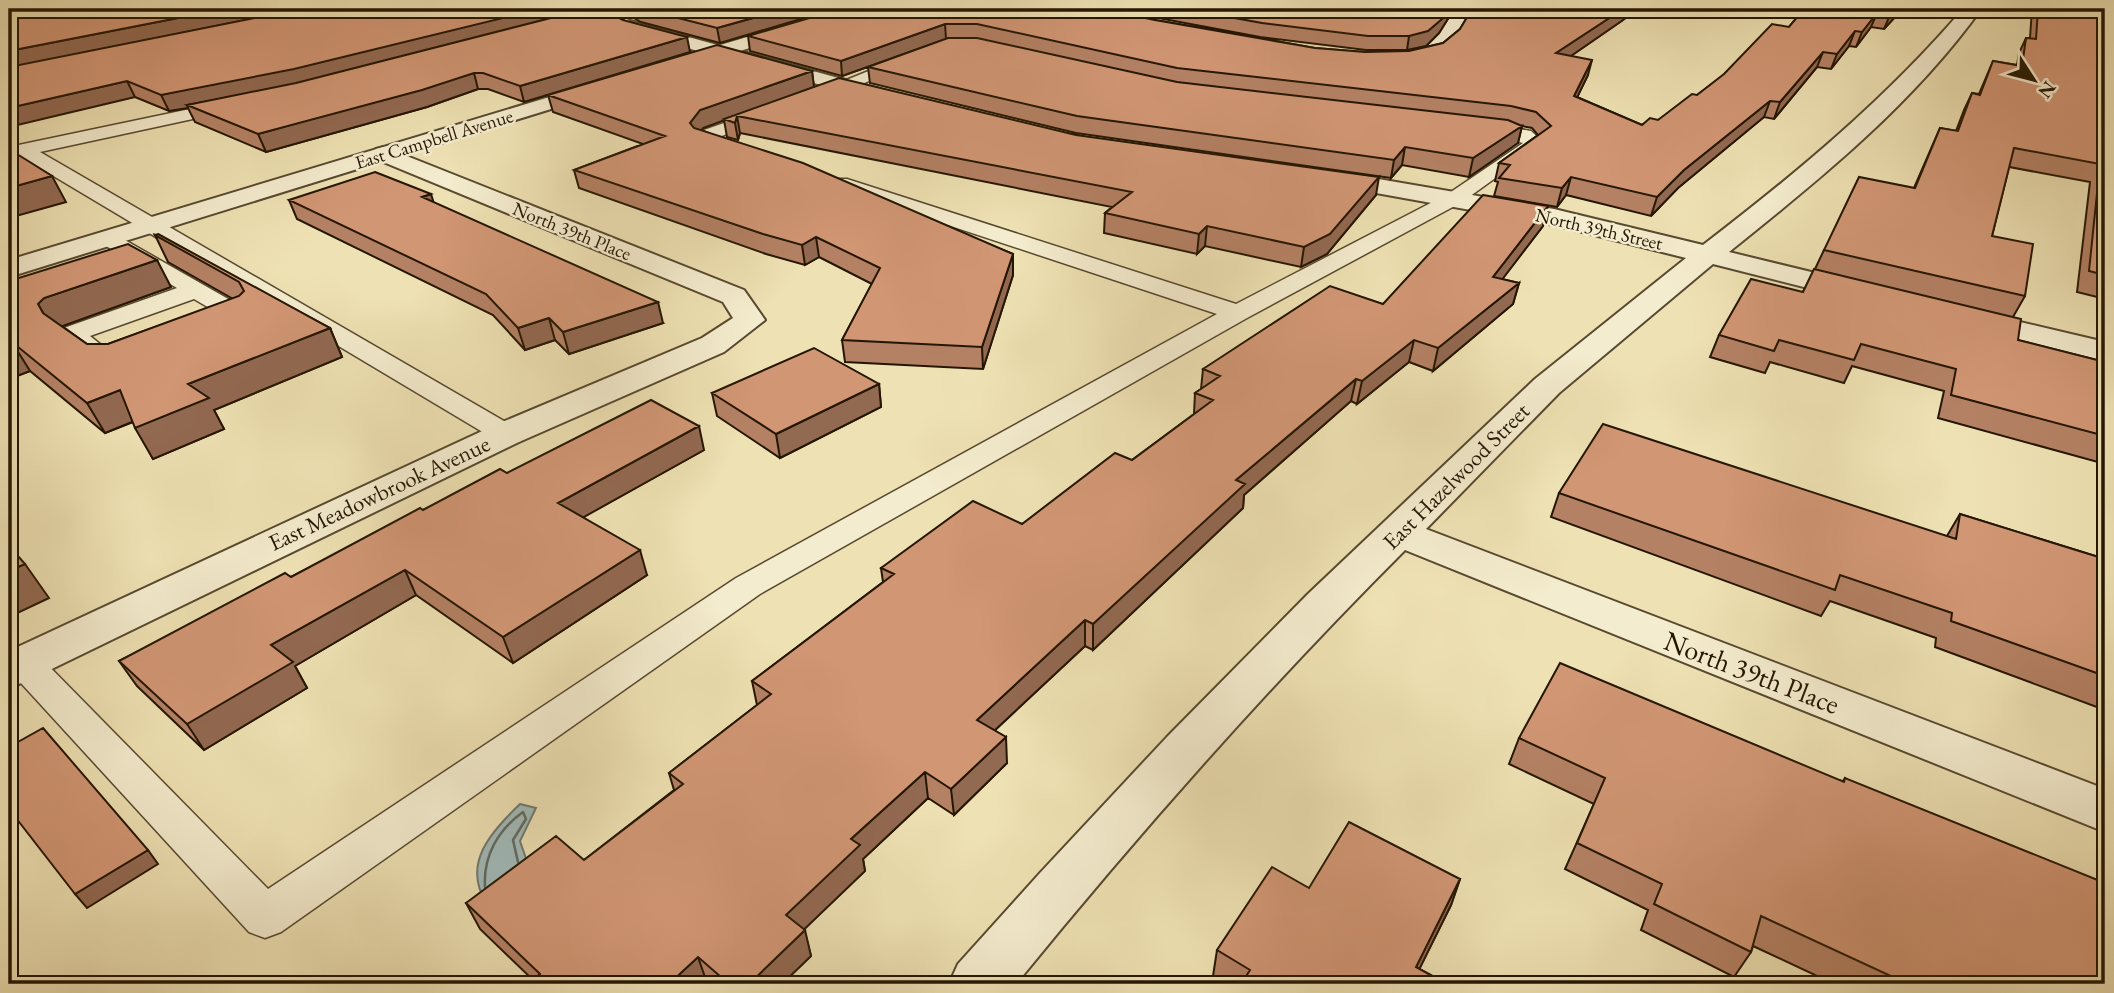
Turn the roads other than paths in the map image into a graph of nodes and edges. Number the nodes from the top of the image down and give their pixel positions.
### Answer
1 (859, 9) edge
2 (1465, 9) edge
3 (1972, 9) edge
4 (611, 11) edge
5 (552, 28) edge
6 (718, 52) junction
7 (927, 52) edge
8 (1381, 59) edge
9 (657, 71) edge
10 (618, 83) edge
11 (843, 86) junction
12 (251, 102) edge
13 (908, 102) edge
14 (1465, 125) edge
15 (16, 151) edge
16 (384, 154) junction
17 (757, 156) edge
18 (1303, 173) edge
19 (822, 177) edge
20 (1455, 198) junction
21 (150, 226) junction
22 (109, 238) junction
23 (1707, 255) junction
24 (9, 269) edge
25 (196, 290) junction
26 (1880, 297) edge
27 (1238, 313) junction
28 (1946, 313) edge
29 (750, 320) joint
30 (204, 332) edge
31 (2105, 352) edge
32 (127, 360) edge
33 (506, 434) junction
34 (1399, 533) junction
35 (16, 666) edge
36 (2105, 811) edge
37 (979, 984) edge

1 - 6 street
2 - 8 street
3 - 23 street, East Hazelwood Street
4 - 5 lane
4 - 6 street
6 - 9 street
6 - 11 street
7 - 11 lane
10 - 16 street, East Campbell Avenue
11 - 13 street
11 - 17 lane
12 - 15 lane
14 - 20 lane
15 - 21 lane
16 - 21 street, East Campbell Avenue
16 - 29 street, North 39th Place
18 - 20 street, North 39th Street
19 - 27 lane
20 - 23 street, North 39th Street
20 - 27 lane
21 - 22 street, East Campbell Avenue
21 - 33 lane
22 - 24 street, East Campbell Avenue
22 - 25 lane
23 - 26 street, North 39th Street
23 - 34 street, East Hazelwood Street
25 - 30 lane
25 - 32 lane
27 - 35 lane
28 - 31 street
29 - 33 street, East Meadowbrook Avenue
33 - 35 street, East Meadowbrook Avenue
34 - 36 street, North 39th Place
34 - 37 street, East Hazelwood Street

